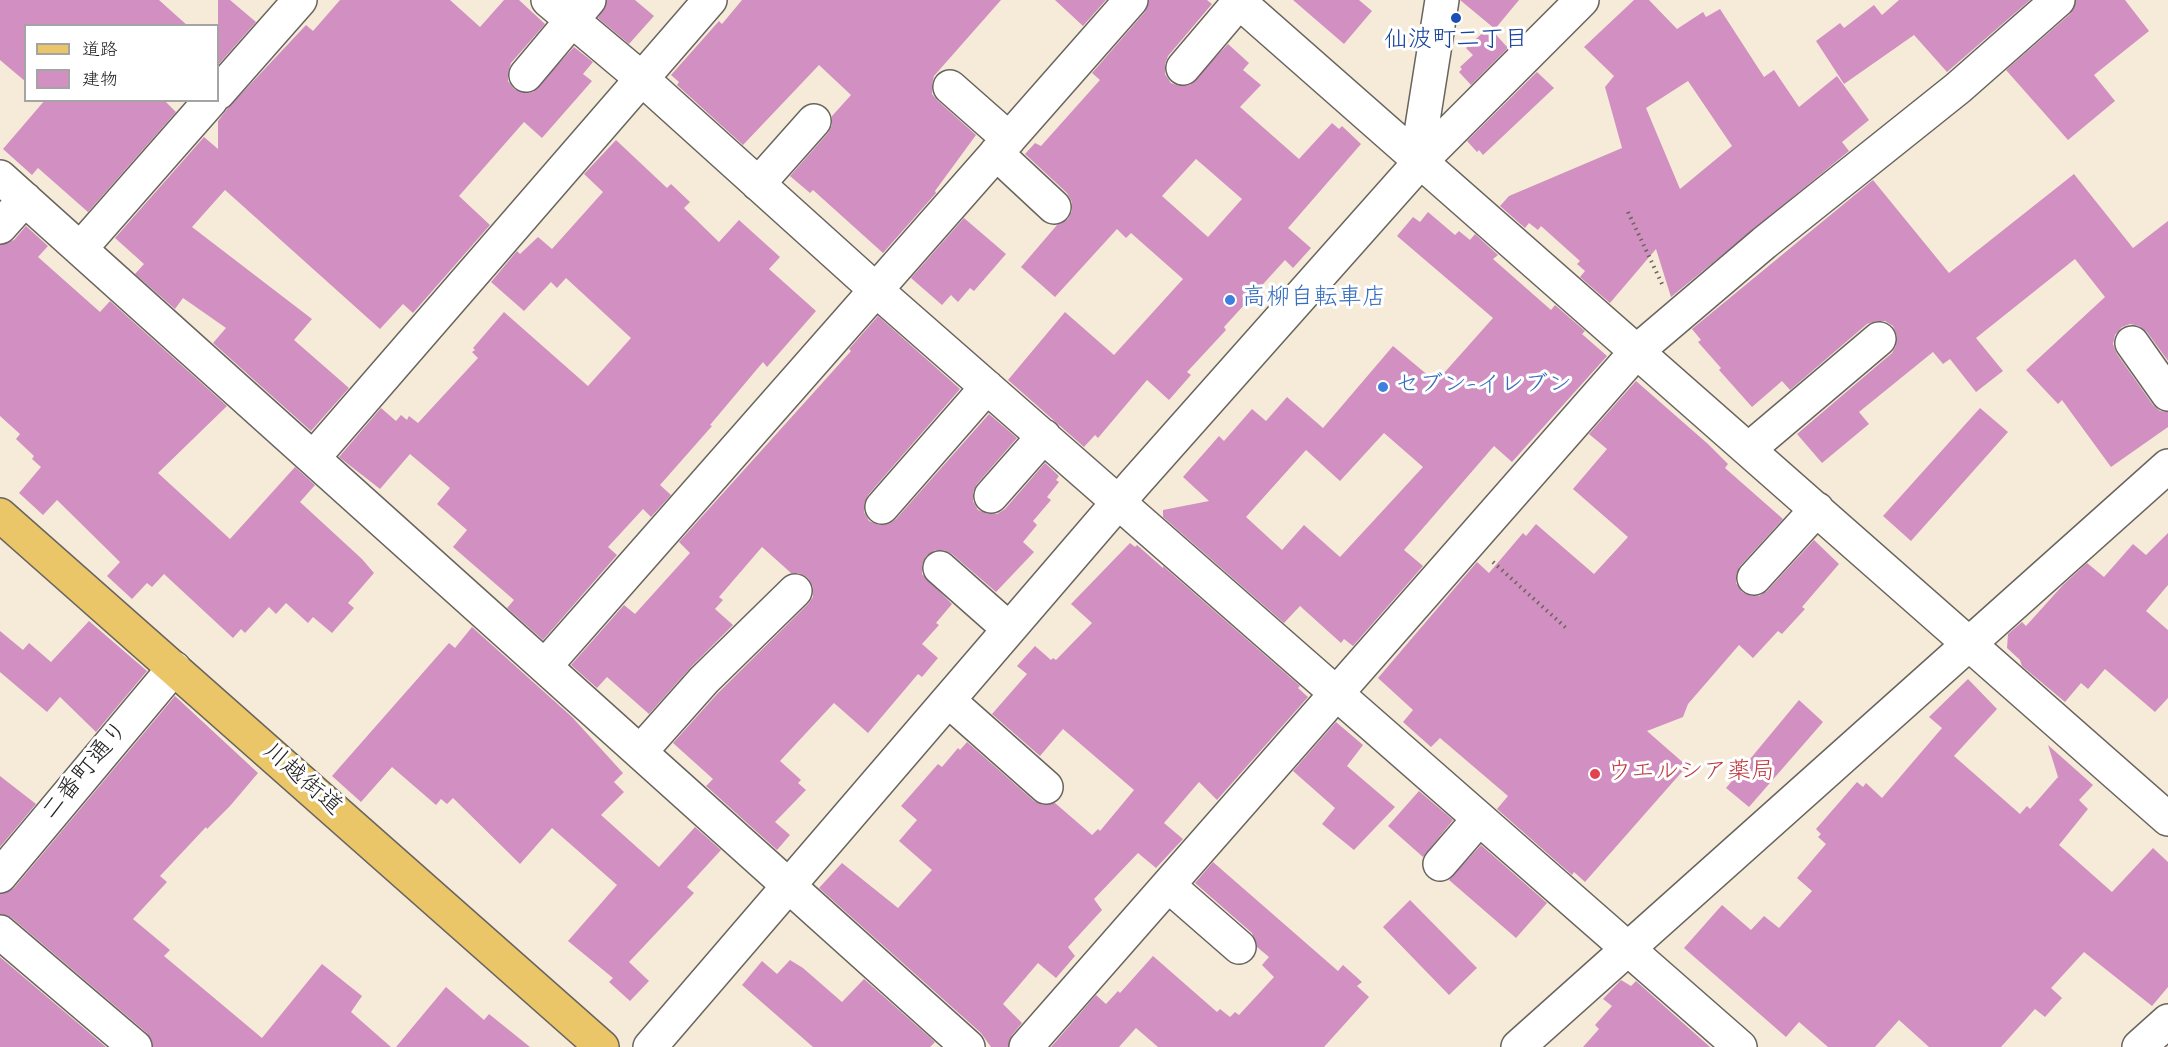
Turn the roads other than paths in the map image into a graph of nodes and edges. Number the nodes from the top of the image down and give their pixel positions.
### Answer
1 (300, 0) edge
2 (710, 0) edge
3 (1131, 0) edge
4 (1442, 0) edge
5 (1582, 0) edge
6 (2058, 0) edge
7 (1238, 1) edge
8 (570, 7) edge
9 (1183, 68) dead end
10 (525, 75) dead end
11 (641, 78) junction
12 (950, 87) dead end
13 (219, 92) edge
14 (209, 102) edge
15 (814, 121) dead end
16 (1003, 146) junction
17 (1420, 162) junction
18 (0, 177) edge
19 (758, 184) junction
20 (25, 199) junction
21 (1054, 207) dead end
22 (0, 227) edge
23 (80, 249) junction
24 (876, 290) junction
25 (1879, 339) dead end
26 (2132, 343) dead end
27 (1637, 351) junction
28 (987, 387) junction
29 (2168, 394) edge
30 (1044, 436) junction
31 (1749, 449) junction
32 (314, 458) junction
33 (2168, 466) edge
34 (991, 496) dead end
35 (1119, 501) junction
36 (882, 507) dead end
37 (1818, 509) junction
38 (0, 515) edge
39 (940, 568) dead end
40 (1754, 578) dead end
41 (795, 591) dead end
42 (1009, 629) junction
43 (1969, 642) junction
44 (545, 666) junction
45 (174, 668) junction
46 (1338, 694) junction
47 (949, 701) junction
48 (640, 752) junction
49 (1046, 787) dead end
50 (2168, 819) edge
51 (1478, 820) junction
52 (1440, 864) dead end
53 (0, 876) edge
54 (788, 885) junction
55 (1169, 886) junction
56 (0, 932) edge
57 (1239, 947) dead end
58 (1627, 948) junction
59 (2168, 1021) edge
60 (135, 1047) edge
61 (602, 1047) edge
62 (650, 1047) edge
63 (969, 1047) edge
64 (1026, 1047) edge
65 (1518, 1047) edge
66 (1740, 1047) edge
67 (2139, 1047) edge

1 - 13 street
2 - 11 street
3 - 16 street
4 - 17 street
5 - 17 street
6 - 27 street
7 - 9 street
7 - 17 street
8 - 10 street
8 - 11 street
11 - 19 street
11 - 32 street
12 - 16 street
14 - 23 street
15 - 19 street
16 - 21 street
16 - 24 street
17 - 27 street
17 - 35 street
18 - 20 street
19 - 24 street
20 - 22 street
20 - 23 street
23 - 32 street
24 - 28 street
24 - 44 street
25 - 31 street
26 - 29 street
27 - 31 street
27 - 46 street
28 - 30 street
28 - 36 street
30 - 34 street
30 - 35 street
31 - 37 street
32 - 44 street
33 - 43 street
35 - 42 street
35 - 46 street
37 - 40 street
37 - 43 street
38 - 45 main road, 川越街道
39 - 42 street
41 - 48 street
42 - 47 street
43 - 50 street
43 - 58 street
44 - 48 street
45 - 53 street, 二番町通り
45 - 61 main road, 川越街道
46 - 51 street
46 - 55 street
47 - 49 street
47 - 54 street
48 - 54 street
51 - 52 street
51 - 58 street
54 - 62 street
54 - 63 street
55 - 57 street
55 - 64 street
56 - 60 street
58 - 65 street
58 - 66 street
59 - 67 street

